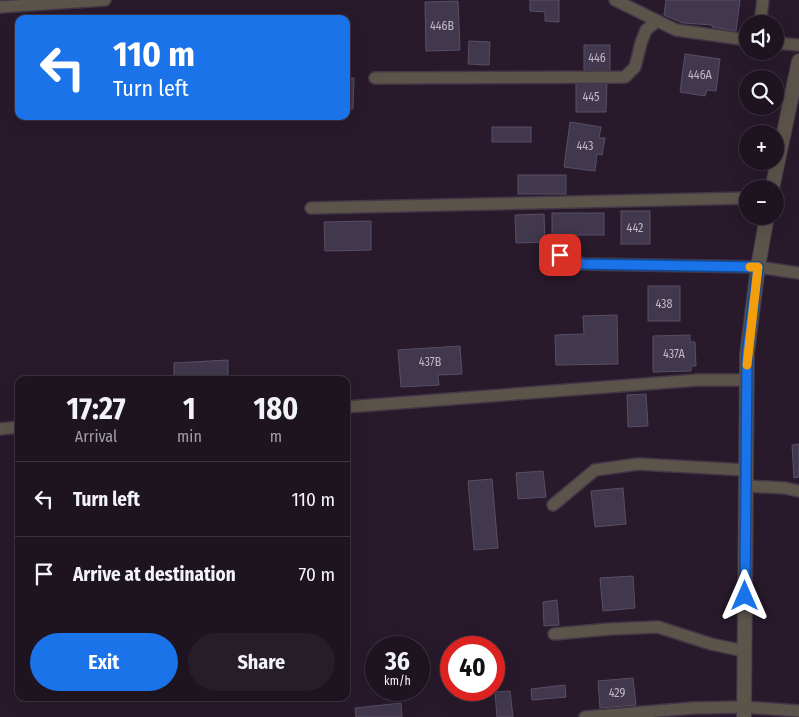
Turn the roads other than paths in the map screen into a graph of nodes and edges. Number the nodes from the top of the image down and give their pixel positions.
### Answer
1 (104, 0) edge
2 (615, 0) edge
3 (763, 0) edge
4 (0, 7) edge
5 (761, 15) edge
6 (657, 21) junction
7 (739, 39) edge
8 (784, 43) edge
9 (799, 45) edge
10 (799, 61) edge
11 (375, 78) dead end
12 (774, 180) edge
13 (739, 198) edge
14 (311, 208) dead end
15 (765, 225) edge
16 (560, 255) dead end
17 (758, 267) junction
18 (799, 273) edge
19 (746, 380) junction
20 (350, 406) edge
21 (15, 427) edge
22 (0, 428) edge
23 (746, 470) junction
24 (745, 486) junction
25 (799, 491) edge
26 (554, 505) dead end
27 (554, 634) dead end
28 (744, 651) junction
29 (799, 711) edge
30 (744, 712) edge
31 (585, 717) edge

1 - 4 lane
2 - 6 lane
3 - 5 lane
6 - 7 lane
6 - 11 lane
8 - 9 lane
10 - 12 street
13 - 14 lane
15 - 17 street
16 - 17 lane
17 - 18 lane
17 - 19 street
19 - 20 lane
19 - 23 street
21 - 22 lane
23 - 24 street
23 - 26 lane
24 - 25 lane
24 - 28 street
27 - 28 lane
28 - 30 street
29 - 30 lane
30 - 31 lane

